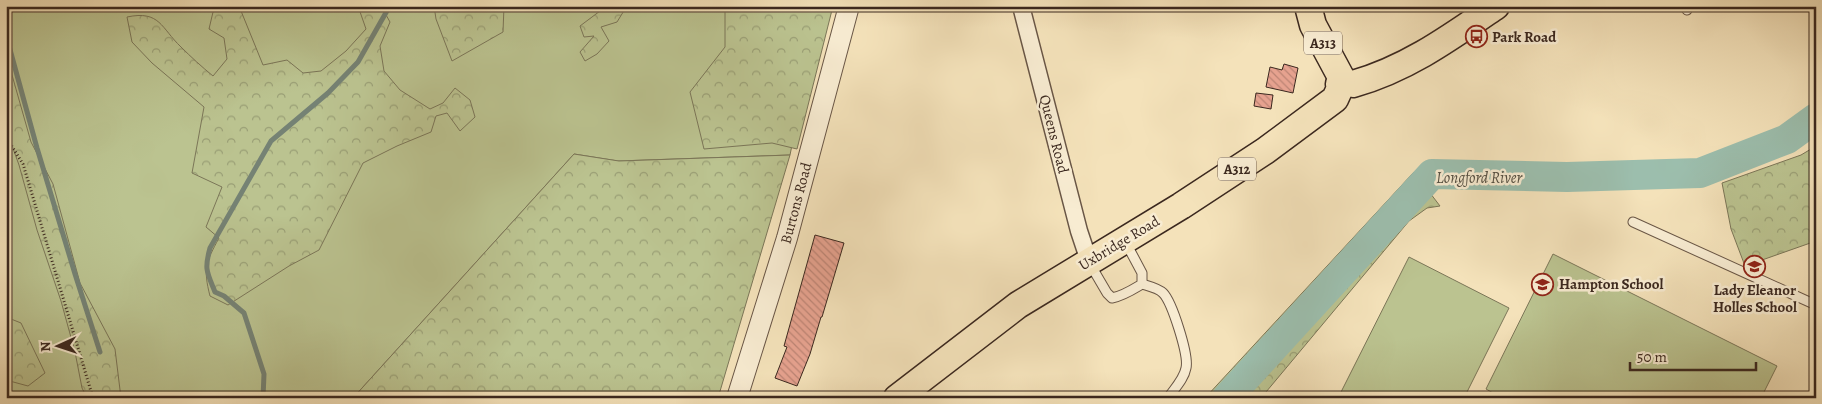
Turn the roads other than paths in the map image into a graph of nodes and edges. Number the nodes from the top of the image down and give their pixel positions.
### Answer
1 (848, 6) edge
2 (1022, 6) edge
3 (1496, 6) edge
4 (1311, 8) edge
5 (1345, 84) junction
6 (1633, 222) dead end
7 (1124, 240) junction
8 (1088, 261) junction
9 (1142, 284) junction
10 (1816, 305) edge
11 (737, 398) edge
12 (897, 398) edge
13 (1168, 398) edge

1 - 11 street, Burtons Road
2 - 8 street, Queens Road
3 - 5 main road
4 - 5 main road, A313
5 - 7 main road, Uxbridge Road / A312
6 - 10 lane
7 - 8 main road, Uxbridge Road / A312
7 - 9 lane
8 - 9 lane
8 - 12 main road, Uxbridge Road / A312
9 - 13 lane

